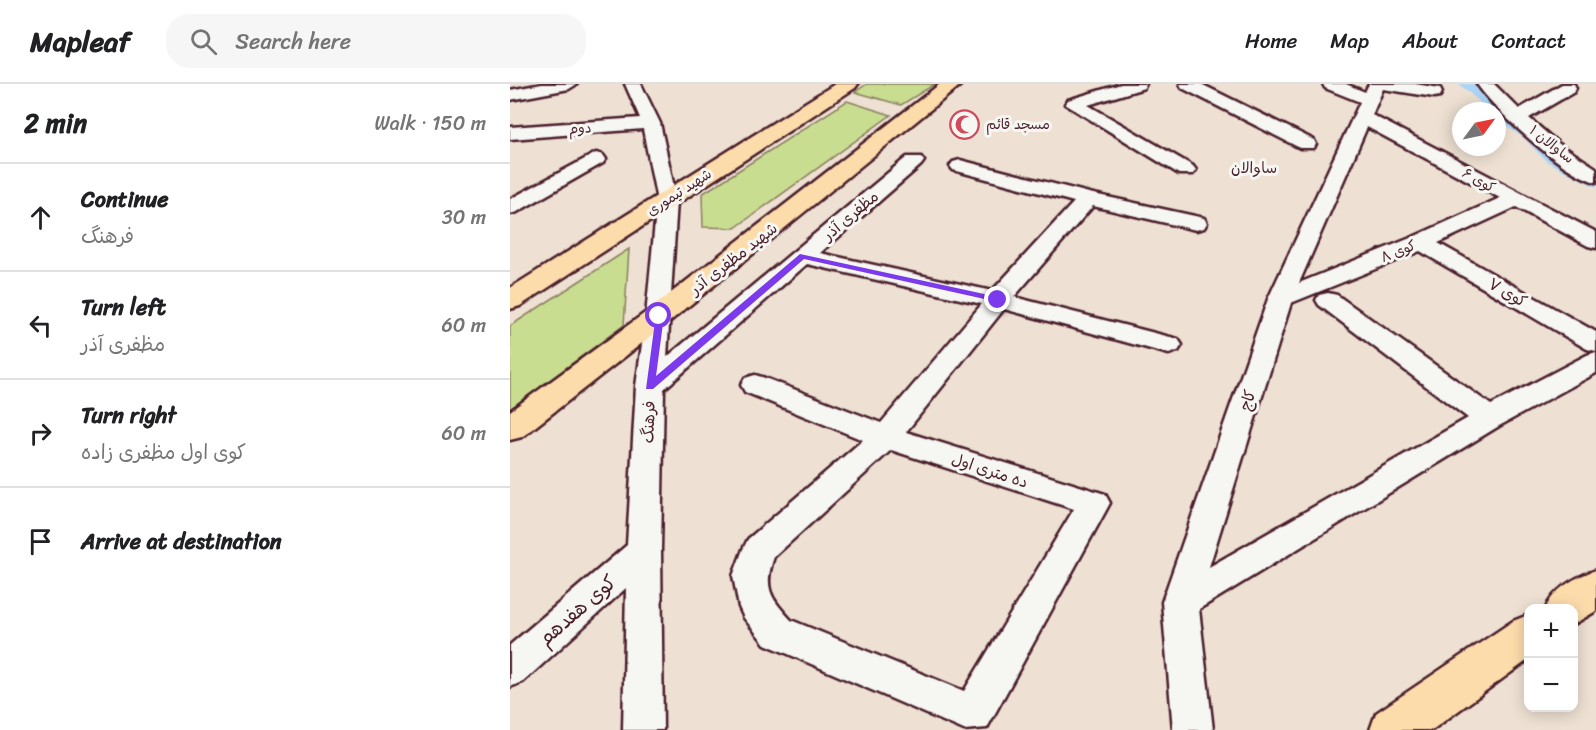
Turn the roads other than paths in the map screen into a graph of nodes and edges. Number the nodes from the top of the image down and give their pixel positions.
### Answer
1 (569, 84) edge
2 (633, 84) edge
3 (848, 84) edge
4 (952, 84) edge
5 (1093, 84) edge
6 (1138, 84) edge
7 (1188, 84) edge
8 (1331, 84) edge
9 (1384, 84) edge
10 (1485, 84) edge
11 (1568, 88) dead end
12 (1434, 92) dead end
13 (1109, 93) junction
14 (510, 95) edge
15 (1369, 100) edge
16 (1518, 117) junction
17 (651, 123) junction
18 (510, 132) edge
19 (1307, 144) dead end
20 (1462, 156) edge
21 (596, 159) dead end
22 (914, 161) dead end
23 (960, 166) dead end
24 (1458, 169) junction
25 (1186, 170) dead end
26 (1594, 173) edge
27 (1088, 199) junction
28 (1514, 200) junction
29 (667, 201) junction
30 (510, 208) edge
31 (1196, 223) dead end
32 (1596, 241) edge
33 (1421, 242) junction
34 (802, 256) junction
35 (514, 293) edge
36 (1280, 299) junction
37 (998, 300) junction
38 (1328, 300) dead end
39 (659, 316) junction
40 (1596, 342) edge
41 (1169, 345) dead end
42 (1596, 361) edge
43 (755, 385) dead end
44 (650, 386) junction
45 (1489, 419) junction
46 (510, 428) edge
47 (886, 437) junction
48 (644, 551) junction
49 (1596, 588) edge
50 (1180, 602) junction
51 (1574, 604) edge
52 (1524, 638) edge
53 (510, 669) edge
54 (643, 730) edge
55 (1193, 730) edge
56 (1393, 730) edge

1 - 14 street
2 - 17 street, فرهنگ
3 - 29 main road, شهید تیموری
4 - 39 main road, شهید مظفری آذر
5 - 13 street
6 - 13 street
7 - 19 street
8 - 15 street, کوی ۶
9 - 12 street
10 - 16 street, ساوالان ۱
11 - 16 street
13 - 25 street
15 - 24 street, کوی ۶
15 - 36 street, کاج
16 - 26 street, ساوالان ۱
17 - 18 street, دوم
17 - 29 street, فرهنگ
20 - 24 street
21 - 30 street
22 - 34 street, مظفری آذر
23 - 27 street
24 - 28 street, کوی ۶
27 - 31 street
27 - 37 street
28 - 32 street, کوی ۶
28 - 33 street, کوی ۸
29 - 35 main road, شهید تیموری
29 - 39 street, فرهنگ
33 - 36 street, کوی ۸
33 - 40 street, کوی ۷
34 - 37 street
34 - 44 street, مظفری آذر
36 - 50 street, کاج
37 - 41 street
37 - 47 street
38 - 45 street
39 - 44 street, فرهنگ
39 - 46 main road, شهید مظفری آذر
42 - 45 street
43 - 47 street, ده متری اول
44 - 48 street, فرهنگ
45 - 50 street
47 - 47 street, ده متری اول
48 - 53 street, کوی هفدهم
48 - 54 street, فرهنگ
49 - 51 main road
50 - 55 street, کاج
52 - 56 main road

